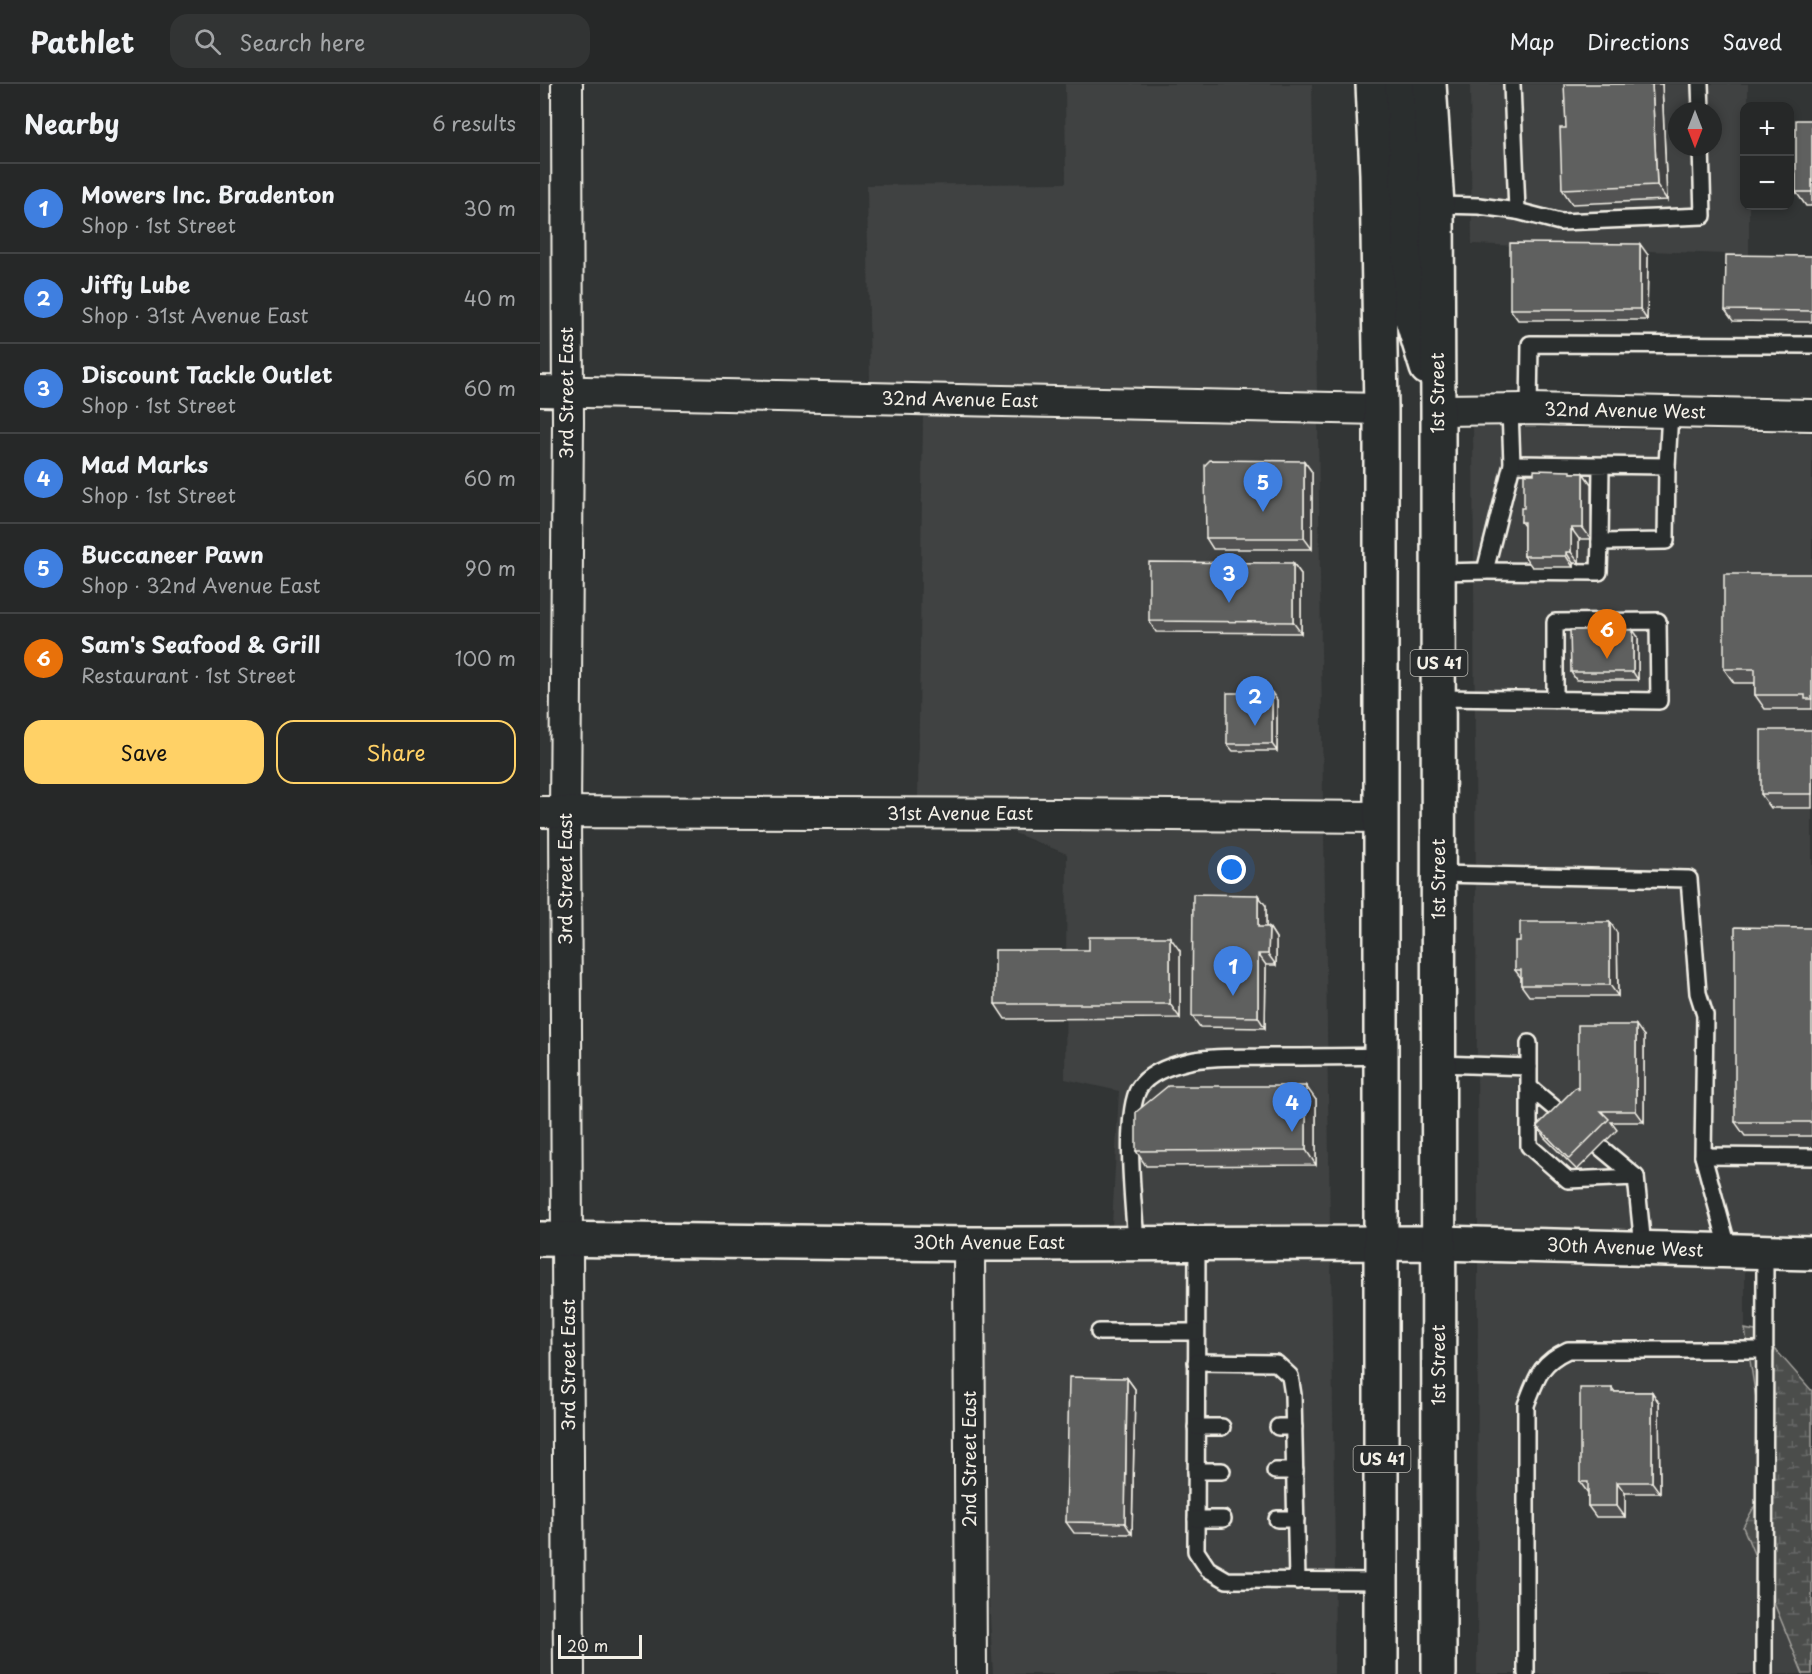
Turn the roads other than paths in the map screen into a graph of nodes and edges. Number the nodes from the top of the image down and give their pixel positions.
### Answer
1 (567, 84) edge
2 (1373, 84) edge
3 (1402, 84) edge
4 (1429, 84) edge
5 (1512, 84) edge
6 (1700, 84) edge
7 (1701, 102) edge
8 (1701, 156) edge
9 (1437, 205) junction
10 (1517, 211) junction
11 (1812, 345) edge
12 (554, 391) edge
13 (1438, 405) junction
14 (1381, 409) junction
15 (1520, 409) junction
16 (1670, 412) junction
17 (1812, 415) edge
18 (1512, 464) junction
19 (1601, 466) junction
20 (1667, 466) junction
21 (1600, 542) junction
22 (1485, 571) junction
23 (1438, 572) junction
24 (1439, 698) junction
25 (1555, 700) junction
26 (553, 813) edge
27 (1381, 817) junction
28 (1439, 874) junction
29 (1529, 1043) dead end
30 (1382, 1056) junction
31 (1439, 1064) junction
32 (1529, 1067) junction
33 (1529, 1087) junction
34 (1565, 1117) edge
35 (1600, 1147) edge
36 (1703, 1156) junction
37 (1812, 1157) edge
38 (1636, 1177) junction
39 (554, 1239) edge
40 (1197, 1242) junction
41 (1136, 1243) junction
42 (1381, 1243) junction
43 (1439, 1243) junction
44 (969, 1244) junction
45 (1643, 1247) junction
46 (1729, 1251) junction
47 (1765, 1251) junction
48 (1812, 1252) edge
49 (1099, 1332) dead end
50 (1196, 1332) junction
51 (1765, 1350) junction
52 (1196, 1362) junction
53 (1196, 1427) junction
54 (1222, 1427) dead end
55 (1278, 1427) dead end
56 (1294, 1427) junction
57 (1196, 1471) junction
58 (1222, 1471) dead end
59 (1275, 1471) dead end
60 (1295, 1471) junction
61 (1196, 1519) junction
62 (1223, 1519) dead end
63 (1277, 1519) dead end
64 (1296, 1519) junction
65 (1297, 1581) junction
66 (1382, 1581) junction
67 (1382, 1671) edge
68 (569, 1674) edge
69 (971, 1674) edge
70 (1439, 1674) edge
71 (1526, 1674) edge
72 (1764, 1674) edge

1 - 12 street, 3rd Street East
2 - 14 main road, US 41
3 - 13 main road
4 - 9 main road, 1st Street / US 41
5 - 10 lane
6 - 7 lane
8 - 10 lane
9 - 10 lane
9 - 13 main road, 1st Street / US 41
11 - 15 lane
12 - 14 street, 32nd Avenue East
12 - 26 street, 3rd Street East
13 - 15 street, 32nd Avenue West
13 - 23 main road, 1st Street / US 41
14 - 27 main road, US 41
15 - 16 street, 32nd Avenue West
15 - 18 lane
16 - 17 street, 32nd Avenue West
16 - 20 lane
18 - 19 lane
18 - 22 lane
19 - 20 lane
19 - 21 lane
20 - 21 lane
21 - 22 lane
22 - 23 lane
23 - 24 main road, 1st Street / US 41
24 - 25 lane
24 - 28 main road, 1st Street / US 41
25 - 25 lane
26 - 27 street, 31st Avenue East
26 - 39 street, 3rd Street East
27 - 30 main road, US 41
28 - 31 main road, 1st Street / US 41
28 - 36 lane
29 - 32 lane
30 - 41 lane
30 - 42 main road, US 41
31 - 32 lane
31 - 43 main road, 1st Street / US 41
32 - 33 lane
33 - 34 lane
33 - 38 lane
35 - 38 lane
36 - 37 lane
36 - 46 lane
38 - 45 lane
39 - 44 main road, 30th Avenue East
39 - 68 street, 3rd Street East
40 - 41 main road, 30th Avenue East
40 - 42 main road, 30th Avenue East
40 - 50 lane
41 - 44 main road, 30th Avenue East
42 - 43 main road, 30th Avenue East
42 - 66 main road, US 41
43 - 45 main road, 30th Avenue West
43 - 70 main road, 1st Street / US 41
44 - 69 street, 2nd Street East
45 - 46 main road, 30th Avenue West
46 - 47 main road, 30th Avenue West
47 - 48 main road, 30th Avenue West
47 - 51 lane
49 - 50 lane
50 - 52 lane
51 - 71 lane
51 - 72 lane
52 - 53 lane
52 - 56 lane
53 - 54 lane
53 - 57 lane
55 - 56 lane
56 - 60 lane
57 - 58 lane
57 - 61 lane
59 - 60 lane
60 - 64 lane
61 - 62 lane
61 - 65 lane
63 - 64 lane
64 - 65 lane
65 - 66 lane
66 - 67 main road, US 41

